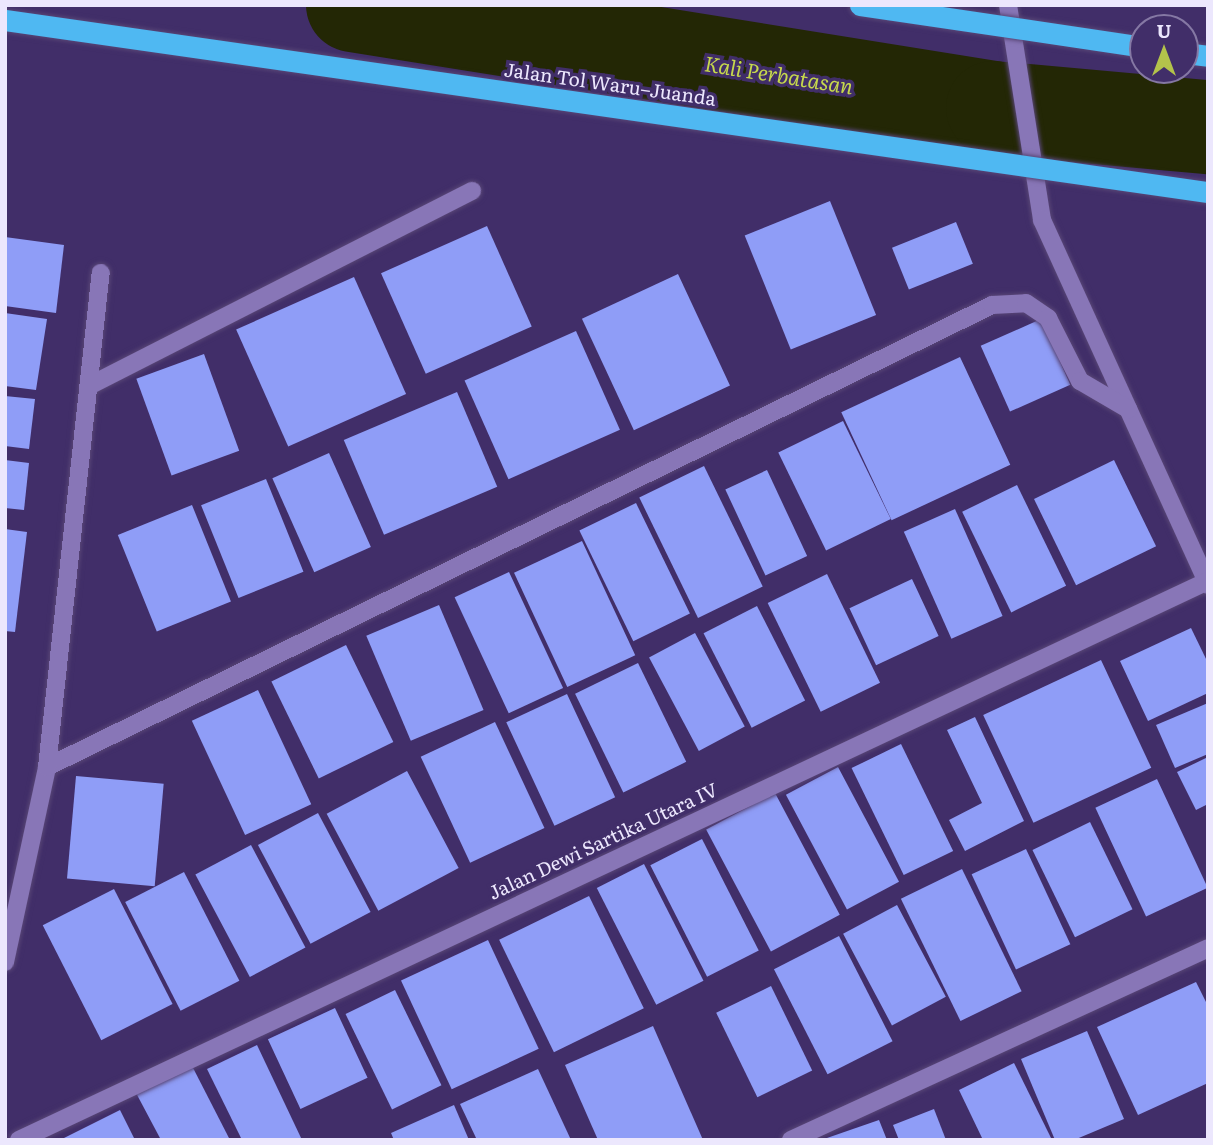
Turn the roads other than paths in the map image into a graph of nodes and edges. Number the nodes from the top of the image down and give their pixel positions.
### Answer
1 (860, 5) edge
2 (1008, 5) edge
3 (5, 20) edge
4 (1129, 45) edge
5 (472, 191) dead end
6 (1208, 192) edge
7 (101, 273) dead end
8 (89, 386) junction
9 (1128, 409) junction
10 (1207, 582) edge
11 (47, 767) junction
12 (1208, 948) edge
13 (5, 962) edge
14 (19, 1140) edge
15 (791, 1140) edge

1 - 4 highway, bridge
2 - 9 street, bridge
3 - 6 highway, Jalan Tol Waru–Juanda, bridge
5 - 8 street
7 - 8 street
8 - 11 street
9 - 10 street
9 - 11 street
10 - 14 street, Jalan Dewi Sartika Utara IV
11 - 13 street
12 - 15 street

